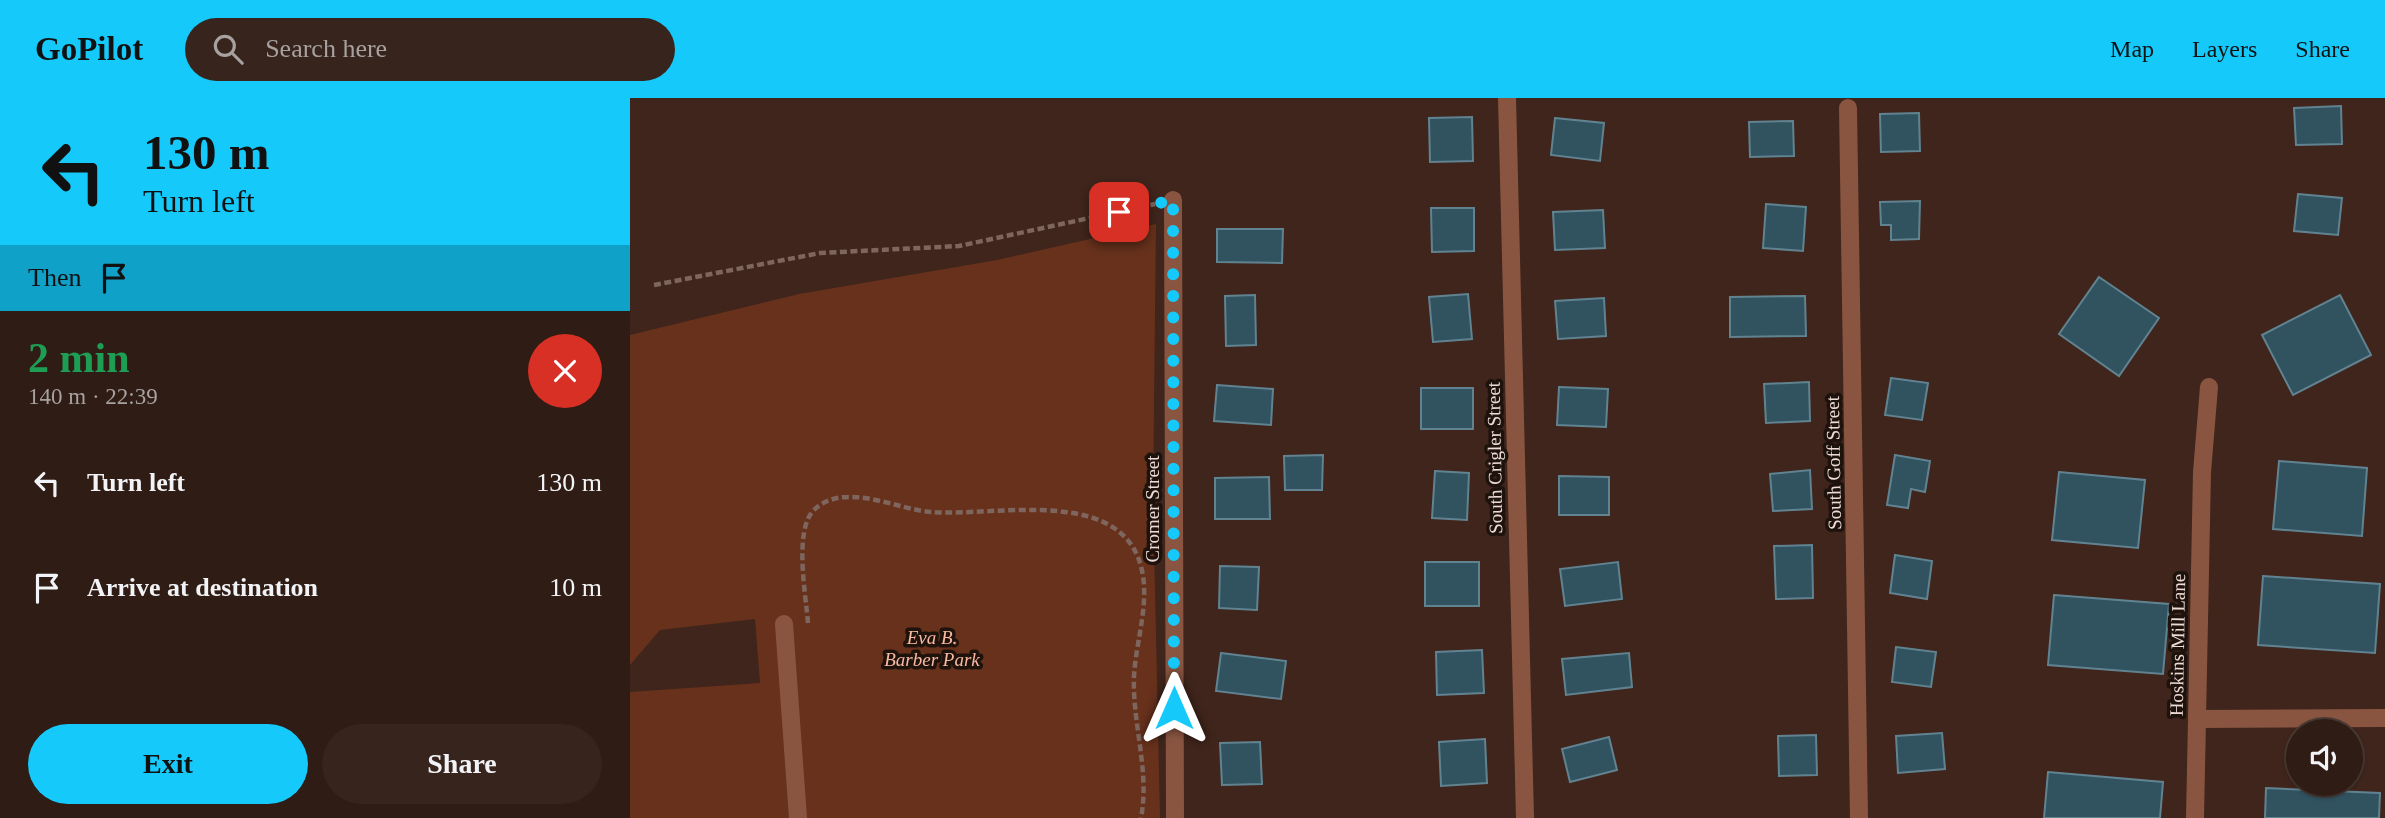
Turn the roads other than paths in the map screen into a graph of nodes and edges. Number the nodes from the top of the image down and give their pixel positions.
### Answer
1 (1507, 98) edge
2 (1848, 108) dead end
3 (1173, 200) road end
4 (2209, 387) dead end
5 (784, 624) dead end
6 (2385, 718) edge
7 (2197, 719) junction
8 (798, 818) edge
9 (1175, 818) edge
10 (1525, 818) edge
11 (1859, 818) edge
12 (2195, 818) edge

1 - 10 street, South Crigler Street
2 - 11 street, South Goff Street
3 - 9 street, Cromer Street
4 - 7 street, Hoskins Mill Lane
5 - 8 street
6 - 7 street
7 - 12 street, Hoskins Mill Lane

